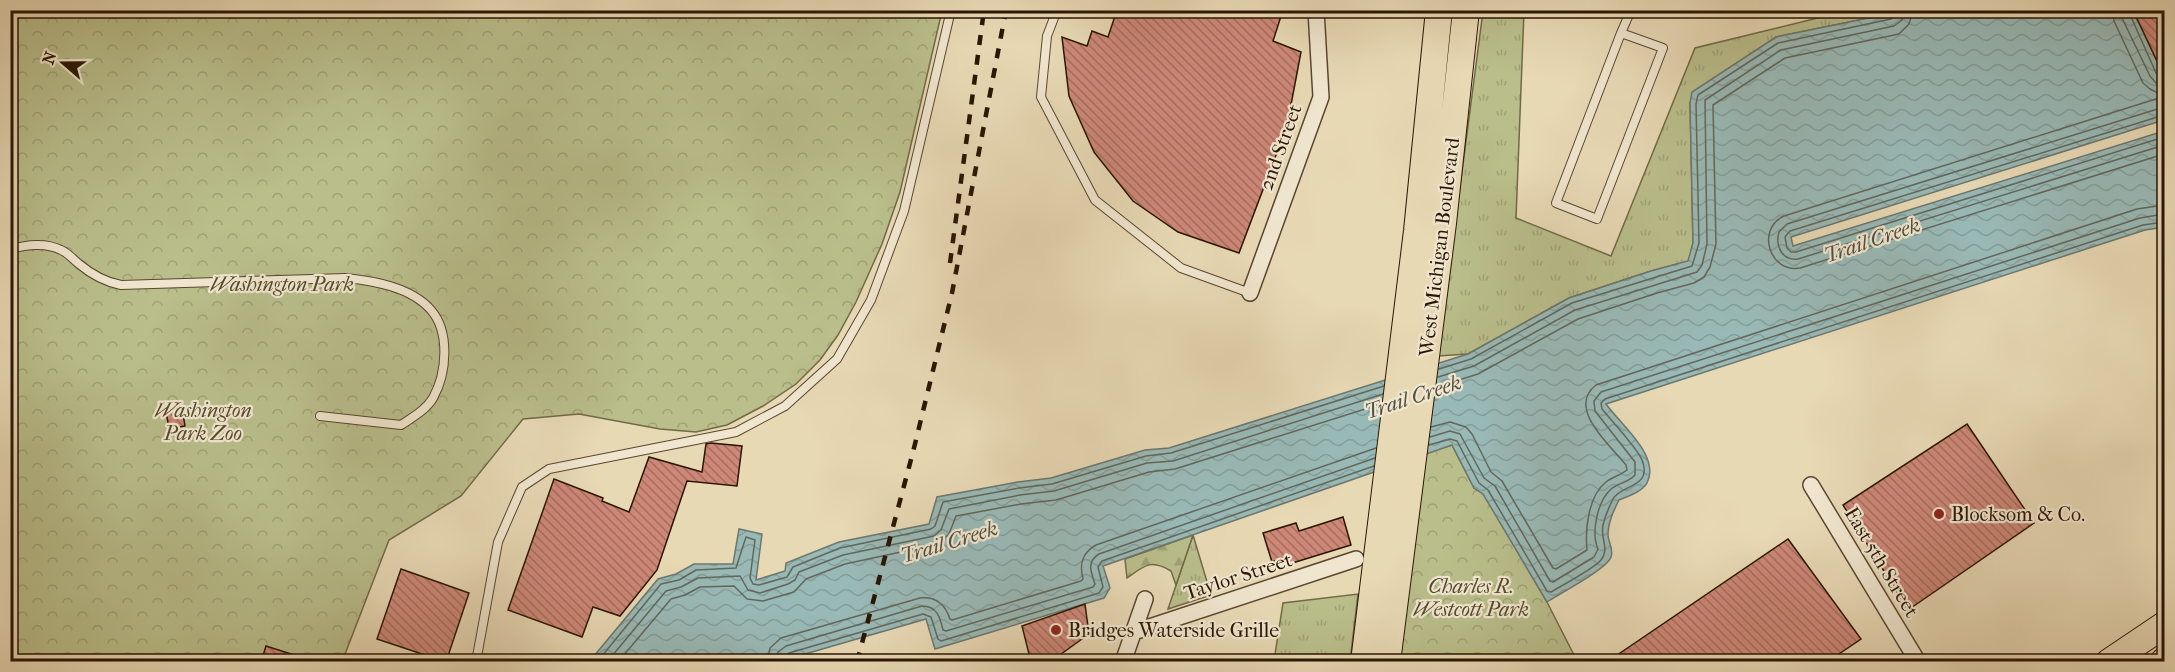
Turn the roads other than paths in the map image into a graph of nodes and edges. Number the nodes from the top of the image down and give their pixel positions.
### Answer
1 (951, 10) edge
2 (1057, 10) edge
3 (1316, 10) edge
4 (1439, 10) edge
5 (1466, 10) edge
6 (1631, 10) edge
7 (1716, 10) edge
8 (1762, 10) edge
9 (1621, 33) junction
10 (10, 249) edge
11 (1250, 293) joint
12 (320, 416) dead end
13 (1811, 485) dead end
14 (1356, 559) dead end
15 (1145, 599) dead end
16 (2164, 625) edge
17 (1134, 632) junction
18 (1122, 661) edge
19 (476, 662) edge
20 (1364, 662) edge
21 (1387, 662) edge
22 (1918, 662) edge
23 (2109, 662) edge

1 - 19 lane
2 - 11 lane
3 - 11 street, 2nd Street
4 - 20 main road, West Michigan Boulevard
5 - 21 main road, West Michigan Boulevard
6 - 9 lane
7 - 8 lane
9 - 9 lane
10 - 12 lane
13 - 22 street, East 5th Street
14 - 17 street, Taylor Street
15 - 17 street
16 - 23 main road
17 - 18 street

